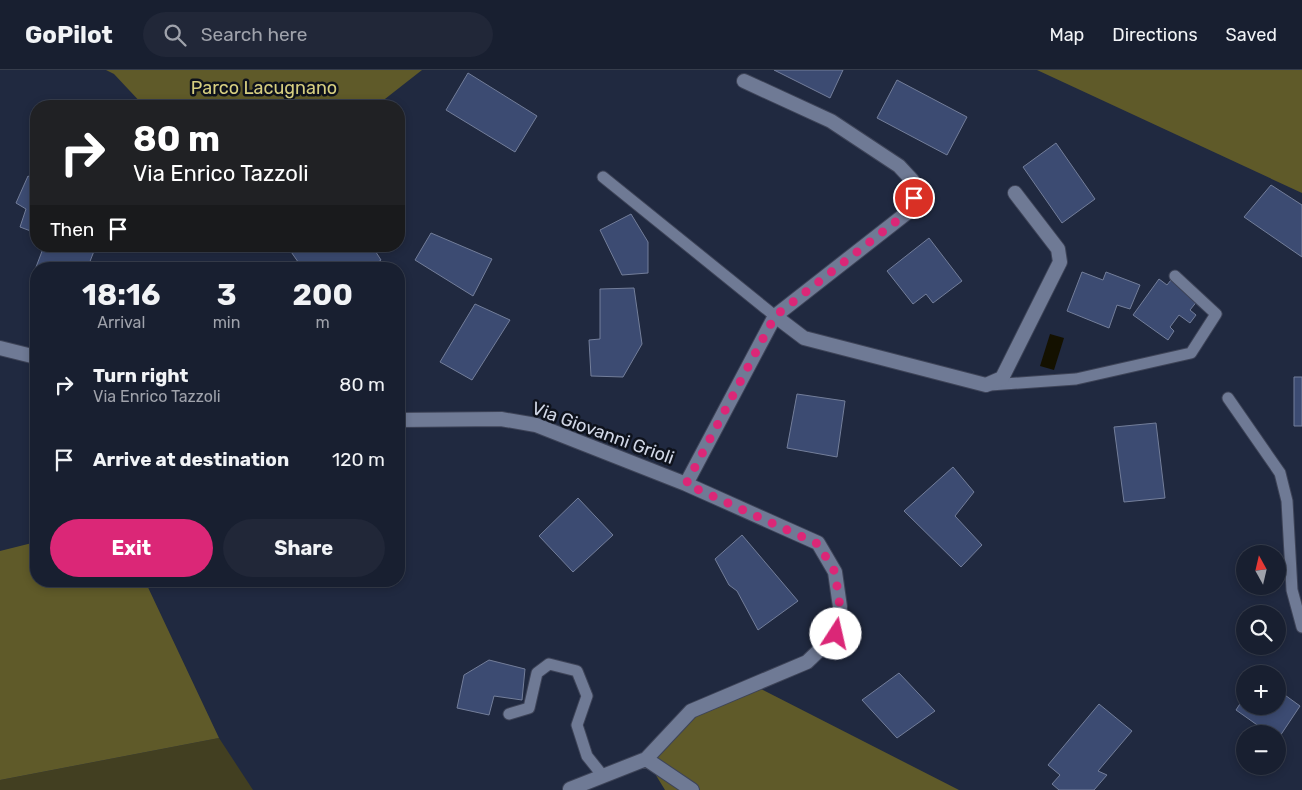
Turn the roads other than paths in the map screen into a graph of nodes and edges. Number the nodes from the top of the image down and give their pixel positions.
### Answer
1 (744, 81) dead end
2 (603, 177) dead end
3 (1015, 193) dead end
4 (1175, 276) dead end
5 (775, 316) junction
6 (0, 348) edge
7 (30, 356) edge
8 (986, 385) junction
9 (1228, 398) dead end
10 (405, 420) edge
11 (686, 484) junction
12 (1301, 613) edge
13 (1302, 626) edge
14 (509, 714) dead end
15 (646, 758) junction
16 (603, 776) junction
17 (569, 790) edge
18 (692, 790) edge

1 - 5 street
2 - 5 lane
3 - 8 street
4 - 8 lane
5 - 8 street
5 - 11 street
6 - 7 street
9 - 12 lane
10 - 11 street, Via Giovanni Grioli
11 - 15 street, Via Giovanni Grioli
12 - 13 lane
14 - 16 lane
15 - 16 street
15 - 18 street
16 - 17 street

